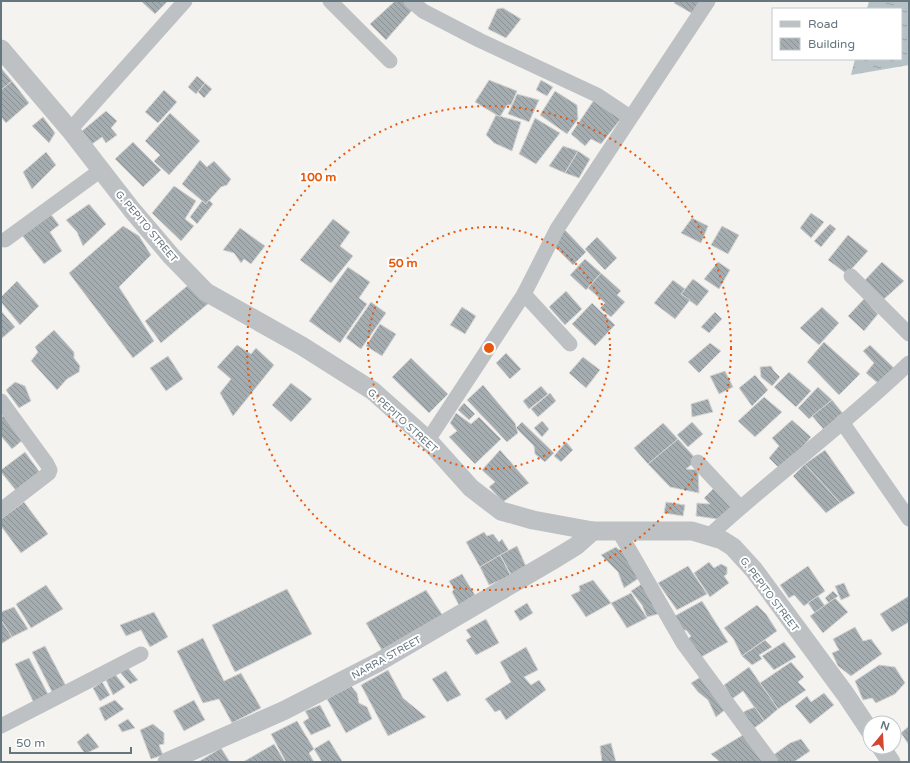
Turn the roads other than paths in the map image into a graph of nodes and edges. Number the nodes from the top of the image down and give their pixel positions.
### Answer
1 (185, 1) edge
2 (330, 1) edge
3 (411, 1) edge
4 (708, 1) edge
5 (1, 49) edge
6 (390, 61) dead end
7 (630, 117) junction
8 (70, 130) junction
9 (101, 170) junction
10 (6, 240) dead end
11 (851, 276) dead end
12 (524, 294) junction
13 (909, 334) edge
14 (570, 344) dead end
15 (909, 363) edge
16 (1, 401) edge
17 (842, 422) junction
18 (428, 440) junction
19 (698, 462) dead end
20 (740, 507) junction
21 (1, 510) edge
22 (909, 519) edge
23 (618, 530) junction
24 (593, 531) junction
25 (710, 535) junction
26 (142, 654) dead end
27 (862, 719) edge
28 (1, 726) edge
29 (177, 760) edge
30 (771, 762) edge

1 - 8 street
2 - 6 street
3 - 7 street
4 - 7 street
5 - 8 street, G. PEPITO STREET
7 - 12 street
8 - 9 street, G. PEPITO STREET
9 - 10 street
9 - 18 street, G. PEPITO STREET
11 - 13 street
12 - 14 street
12 - 18 street
15 - 17 street
16 - 21 street
17 - 20 street
17 - 22 street
18 - 24 street, G. PEPITO STREET
19 - 20 street
20 - 25 street
23 - 24 street, G. PEPITO STREET
23 - 25 street, G. PEPITO STREET
23 - 30 street
24 - 29 street, NARRA STREET
25 - 27 street, G. PEPITO STREET
26 - 28 street

